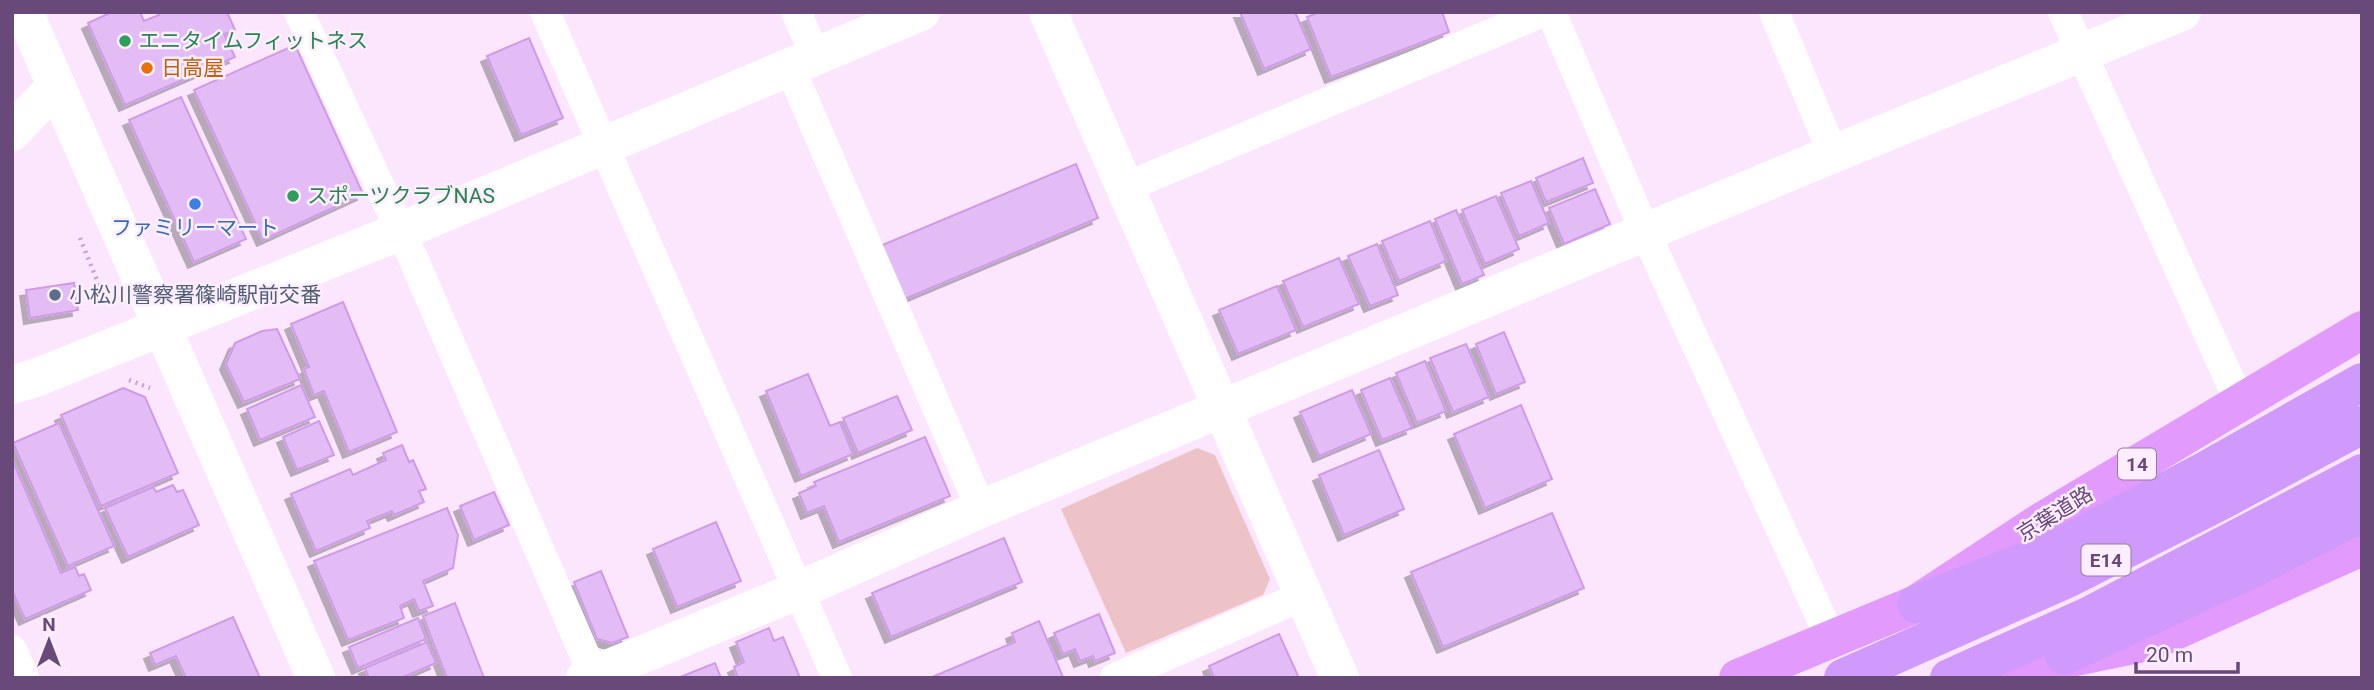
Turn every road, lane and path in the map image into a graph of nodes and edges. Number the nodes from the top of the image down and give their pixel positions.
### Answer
1 (24, 12) edge
2 (299, 12) edge
3 (545, 12) edge
4 (796, 12) edge
5 (921, 12) edge
6 (1048, 12) edge
7 (1543, 12) edge
8 (1551, 12) edge
9 (1773, 12) edge
10 (2063, 12) edge
11 (2182, 12) edge
12 (2081, 52) junction
13 (803, 63) junction
14 (55, 86) junction
15 (12, 132) edge
16 (602, 145) junction
17 (1833, 154) junction
18 (1126, 187) junction
19 (401, 231) junction
20 (1646, 233) junction
21 (161, 327) junction
22 (2362, 330) edge
23 (120, 377) dead end
24 (2362, 382) edge
25 (12, 385) edge
26 (159, 392) dead end
27 (2240, 402) junction
28 (1222, 409) junction
29 (2362, 425) edge
30 (2362, 473) edge
31 (981, 509) junction
32 (2362, 513) edge
33 (2362, 547) edge
34 (797, 592) junction
35 (1305, 595) junction
36 (1916, 604) junction
37 (1831, 639) junction
38 (12, 650) edge
39 (2052, 662) junction
40 (589, 676) edge
41 (24, 678) edge
42 (316, 678) edge
43 (837, 678) edge
44 (1115, 678) edge
45 (1340, 678) edge
46 (1738, 678) edge
47 (1843, 678) edge
48 (1949, 678) edge
49 (2017, 678) edge

1 - 14 street
2 - 19 street
3 - 16 street
4 - 13 street
5 - 13 street
6 - 18 street
7 - 18 street
8 - 20 street
9 - 17 street
10 - 12 street
11 - 12 street
12 - 17 street
12 - 27 street
13 - 16 street
13 - 31 street
14 - 15 street
14 - 21 street
16 - 19 street
16 - 34 street
17 - 20 street
18 - 28 street
19 - 21 street
19 - 40 street
20 - 28 street
20 - 37 street
21 - 25 street
21 - 42 street
22 - 27 highway, 京葉道路 / 14
23 - 26 path
24 - 36 highway, E14
27 - 36 highway, 京葉道路 / 14
28 - 31 street
28 - 35 street
29 - 47 highway, E14
30 - 48 highway, E14
31 - 34 street
32 - 39 highway
33 - 39 highway
34 - 40 street
34 - 43 street
35 - 44 street
35 - 45 street
36 - 37 highway, 京葉道路 / 14
37 - 46 highway, 京葉道路 / 14
38 - 41 street
39 - 49 highway

